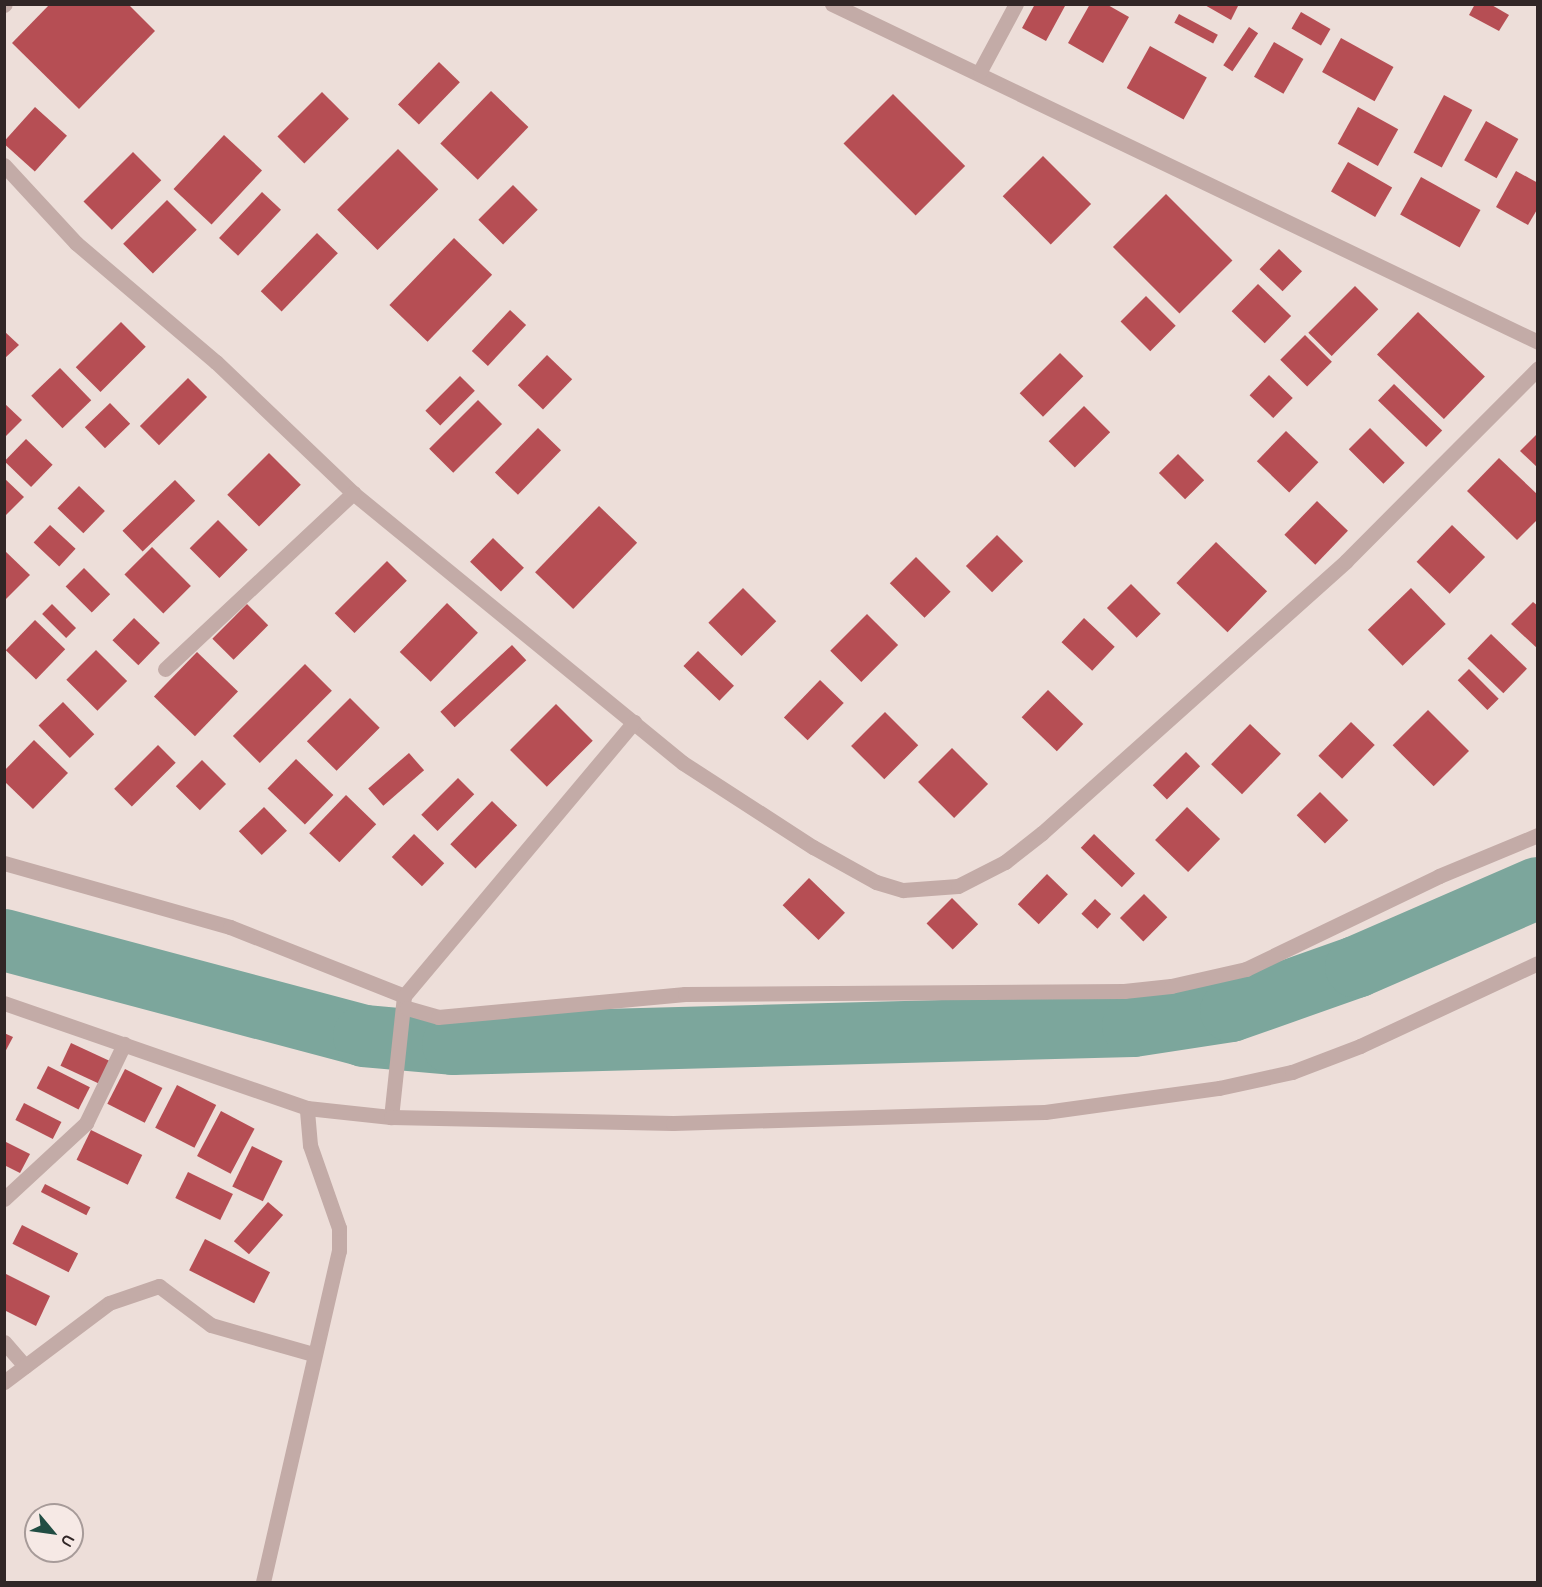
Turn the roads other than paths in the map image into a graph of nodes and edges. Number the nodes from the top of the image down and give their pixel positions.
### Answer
1 (832, 4) edge
2 (1016, 4) edge
3 (980, 71) junction
4 (4, 165) edge
5 (1538, 342) edge
6 (1538, 368) edge
7 (353, 493) junction
8 (165, 669) dead end
9 (634, 722) junction
10 (1538, 835) edge
11 (4, 863) edge
12 (1538, 963) edge
13 (4, 1003) edge
14 (405, 1009) junction
15 (124, 1044) junction
16 (307, 1108) junction
17 (391, 1117) junction
18 (4, 1199) edge
19 (4, 1342) edge
20 (313, 1354) junction
21 (25, 1366) junction
22 (4, 1382) edge
23 (262, 1582) edge

1 - 3 street
2 - 3 street
3 - 5 street
4 - 7 street
6 - 9 street
7 - 8 street
7 - 9 street
9 - 14 street
10 - 14 street
11 - 14 street
12 - 17 street
13 - 15 street
14 - 17 street
15 - 16 street
15 - 18 street
16 - 17 street
16 - 20 street
19 - 21 street
20 - 21 street
20 - 23 street
21 - 22 street

